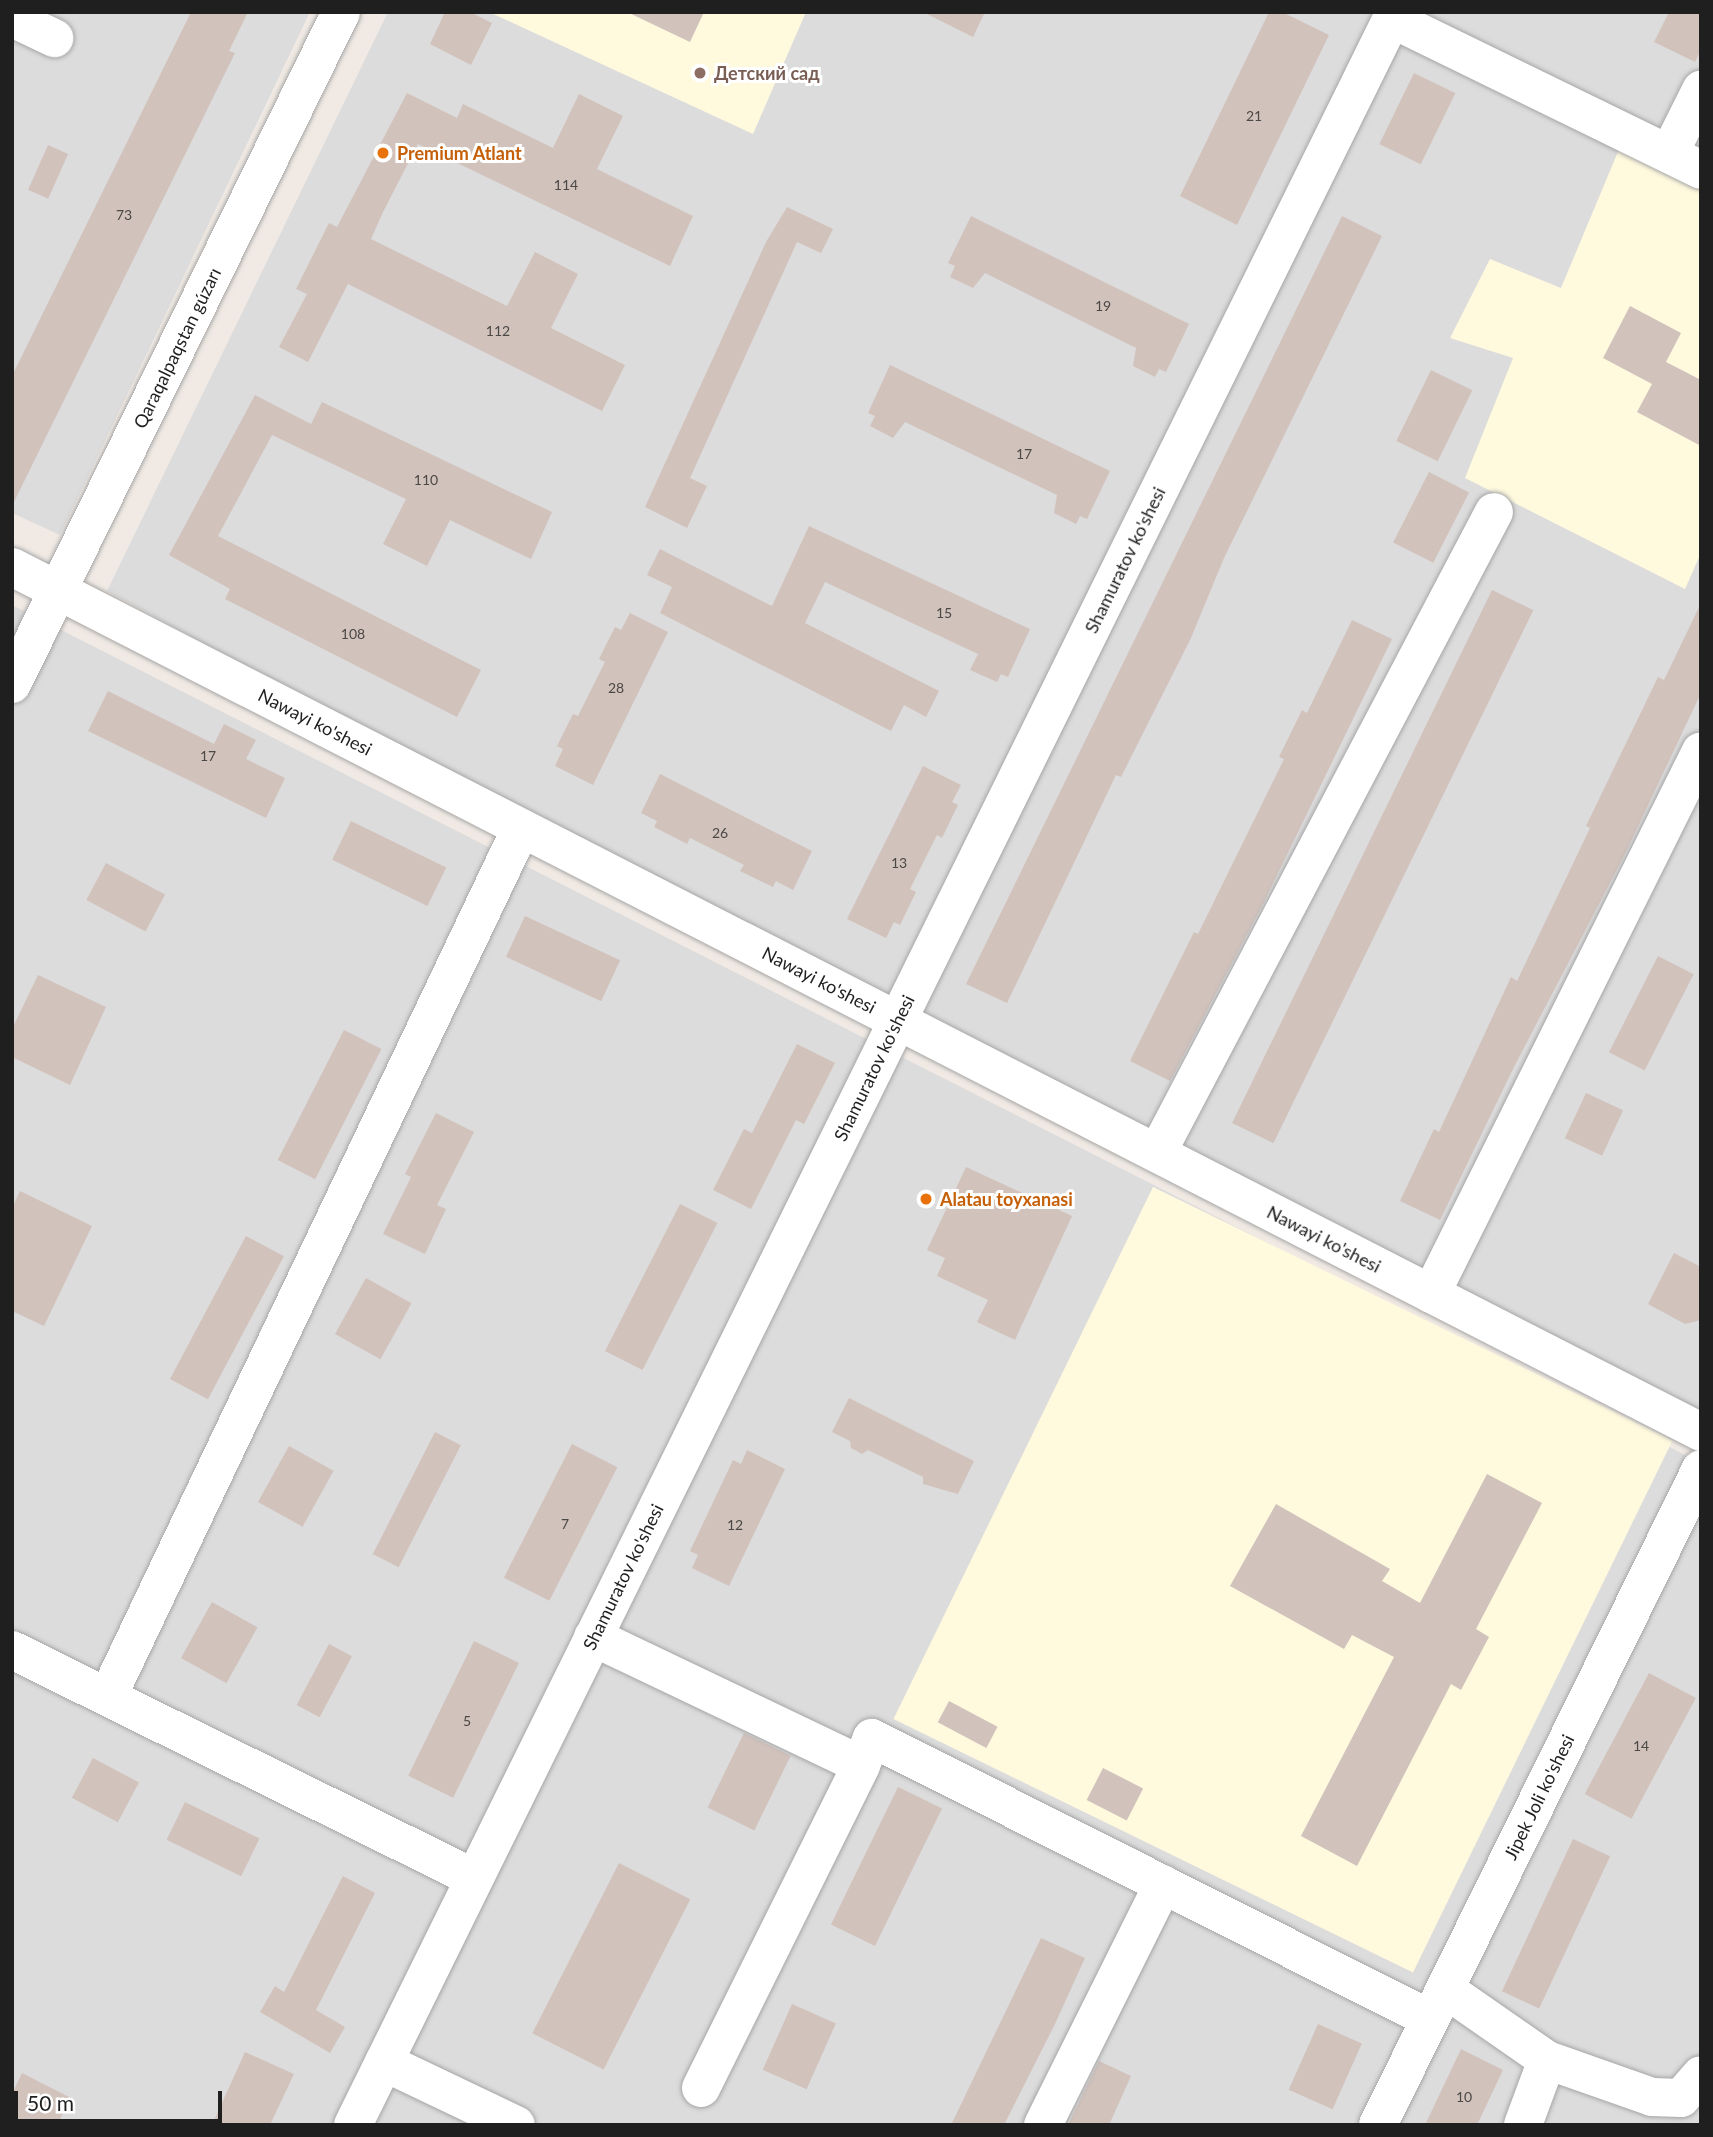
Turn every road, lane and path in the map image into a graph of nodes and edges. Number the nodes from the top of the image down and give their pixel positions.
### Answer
1 (341, 12) edge
2 (1393, 15) edge
3 (12, 18) edge
4 (54, 38) dead end
5 (1701, 90) edge
6 (1685, 162) edge
7 (1494, 512) dead end
8 (12, 567) edge
9 (58, 590) junction
10 (12, 684) edge
11 (1701, 751) edge
12 (521, 828) junction
13 (897, 1021) junction
14 (1157, 1153) junction
15 (1432, 1294) junction
16 (1701, 1432) edge
17 (1701, 1469) edge
18 (593, 1637) junction
19 (12, 1650) edge
20 (108, 1696) junction
21 (861, 1765) junction
22 (474, 1878) junction
23 (1163, 1884) junction
24 (1437, 2004) junction
25 (1547, 2060) junction
26 (384, 2062) junction
27 (1700, 2076) edge
28 (701, 2088) dead end
29 (353, 2125) edge
30 (516, 2125) edge
31 (1043, 2125) edge
32 (1378, 2125) edge
33 (1523, 2125) edge

1 - 9 street, Qaraqalpaqstan gúzarı
2 - 6 street
2 - 13 street, Shamuratov ko'shesi
3 - 4 street
5 - 6 street
7 - 14 street
8 - 9 street, Nawayi ko'shesi
9 - 10 street, Qaraqalpaqstan gúzarı
9 - 12 street, Nawayi ko'shesi
11 - 15 street
12 - 13 street, Nawayi ko'shesi
12 - 20 street
13 - 14 street, Nawayi ko'shesi
13 - 18 street, Shamuratov ko'shesi
14 - 15 street, Nawayi ko'shesi
15 - 16 street, Nawayi ko'shesi
17 - 24 street, Jipek Joli ko'shesi
18 - 21 street
18 - 22 street, Shamuratov ko'shesi
19 - 20 street
20 - 22 street
21 - 23 street
21 - 28 street
22 - 26 street, Shamuratov ko'shesi
23 - 24 street
23 - 31 street
24 - 25 street
24 - 32 street, Jipek Joli ko'shesi
25 - 27 street
25 - 33 street
26 - 29 street, Shamuratov ko'shesi
26 - 30 street

